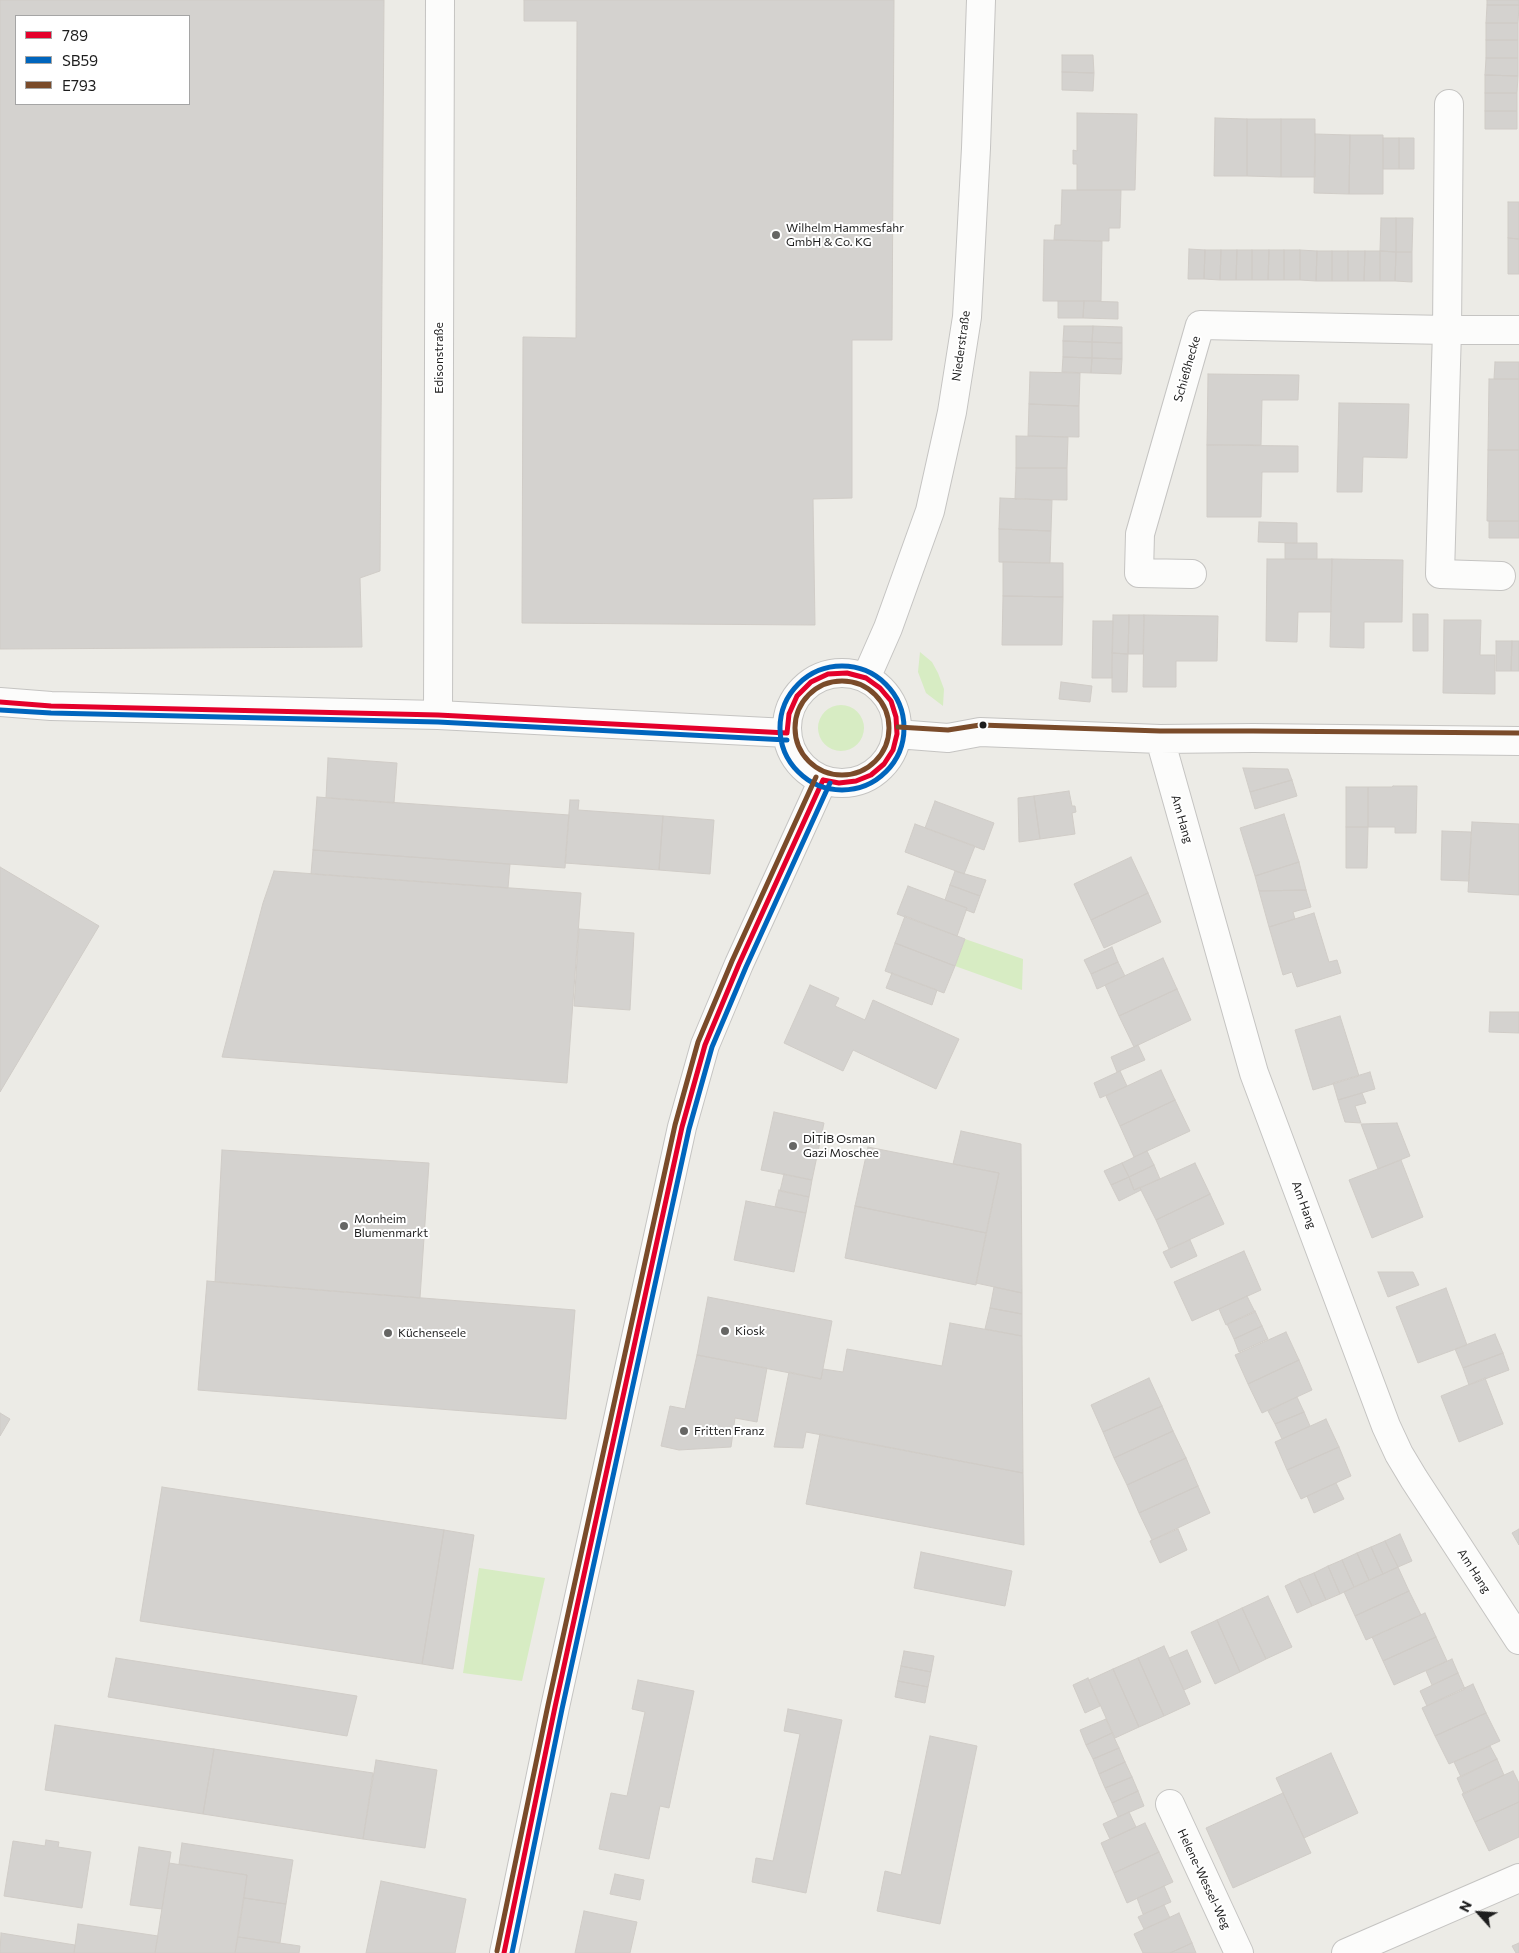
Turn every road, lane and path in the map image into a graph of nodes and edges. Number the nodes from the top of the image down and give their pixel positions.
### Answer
1 (440, 0) edge
2 (981, 0) edge
3 (1450, 104) dead end
4 (1447, 330) junction
5 (1519, 330) edge
6 (1192, 574) dead end
7 (1501, 576) dead end
8 (866, 678) junction
9 (0, 702) edge
10 (438, 715) junction
11 (787, 733) junction
12 (897, 734) junction
13 (1160, 739) junction
14 (1519, 741) edge
15 (823, 780) junction
16 (1519, 1640) edge
17 (1170, 1804) dead end
18 (1519, 1878) edge
19 (504, 1953) edge
20 (1238, 1953) edge
21 (1346, 1953) edge

1 - 10 street, Edisonstraße
2 - 8 street, Niederstraße
3 - 4 street
4 - 5 street, Schießhecke
4 - 6 street, Schießhecke
4 - 7 street
8 - 11 street
8 - 12 street
9 - 10 street
10 - 11 street
11 - 15 street
12 - 13 street
12 - 15 street
13 - 14 street
13 - 16 street, Am Hang
15 - 19 street
17 - 20 street, Helene-Wessel-Weg
18 - 21 street

